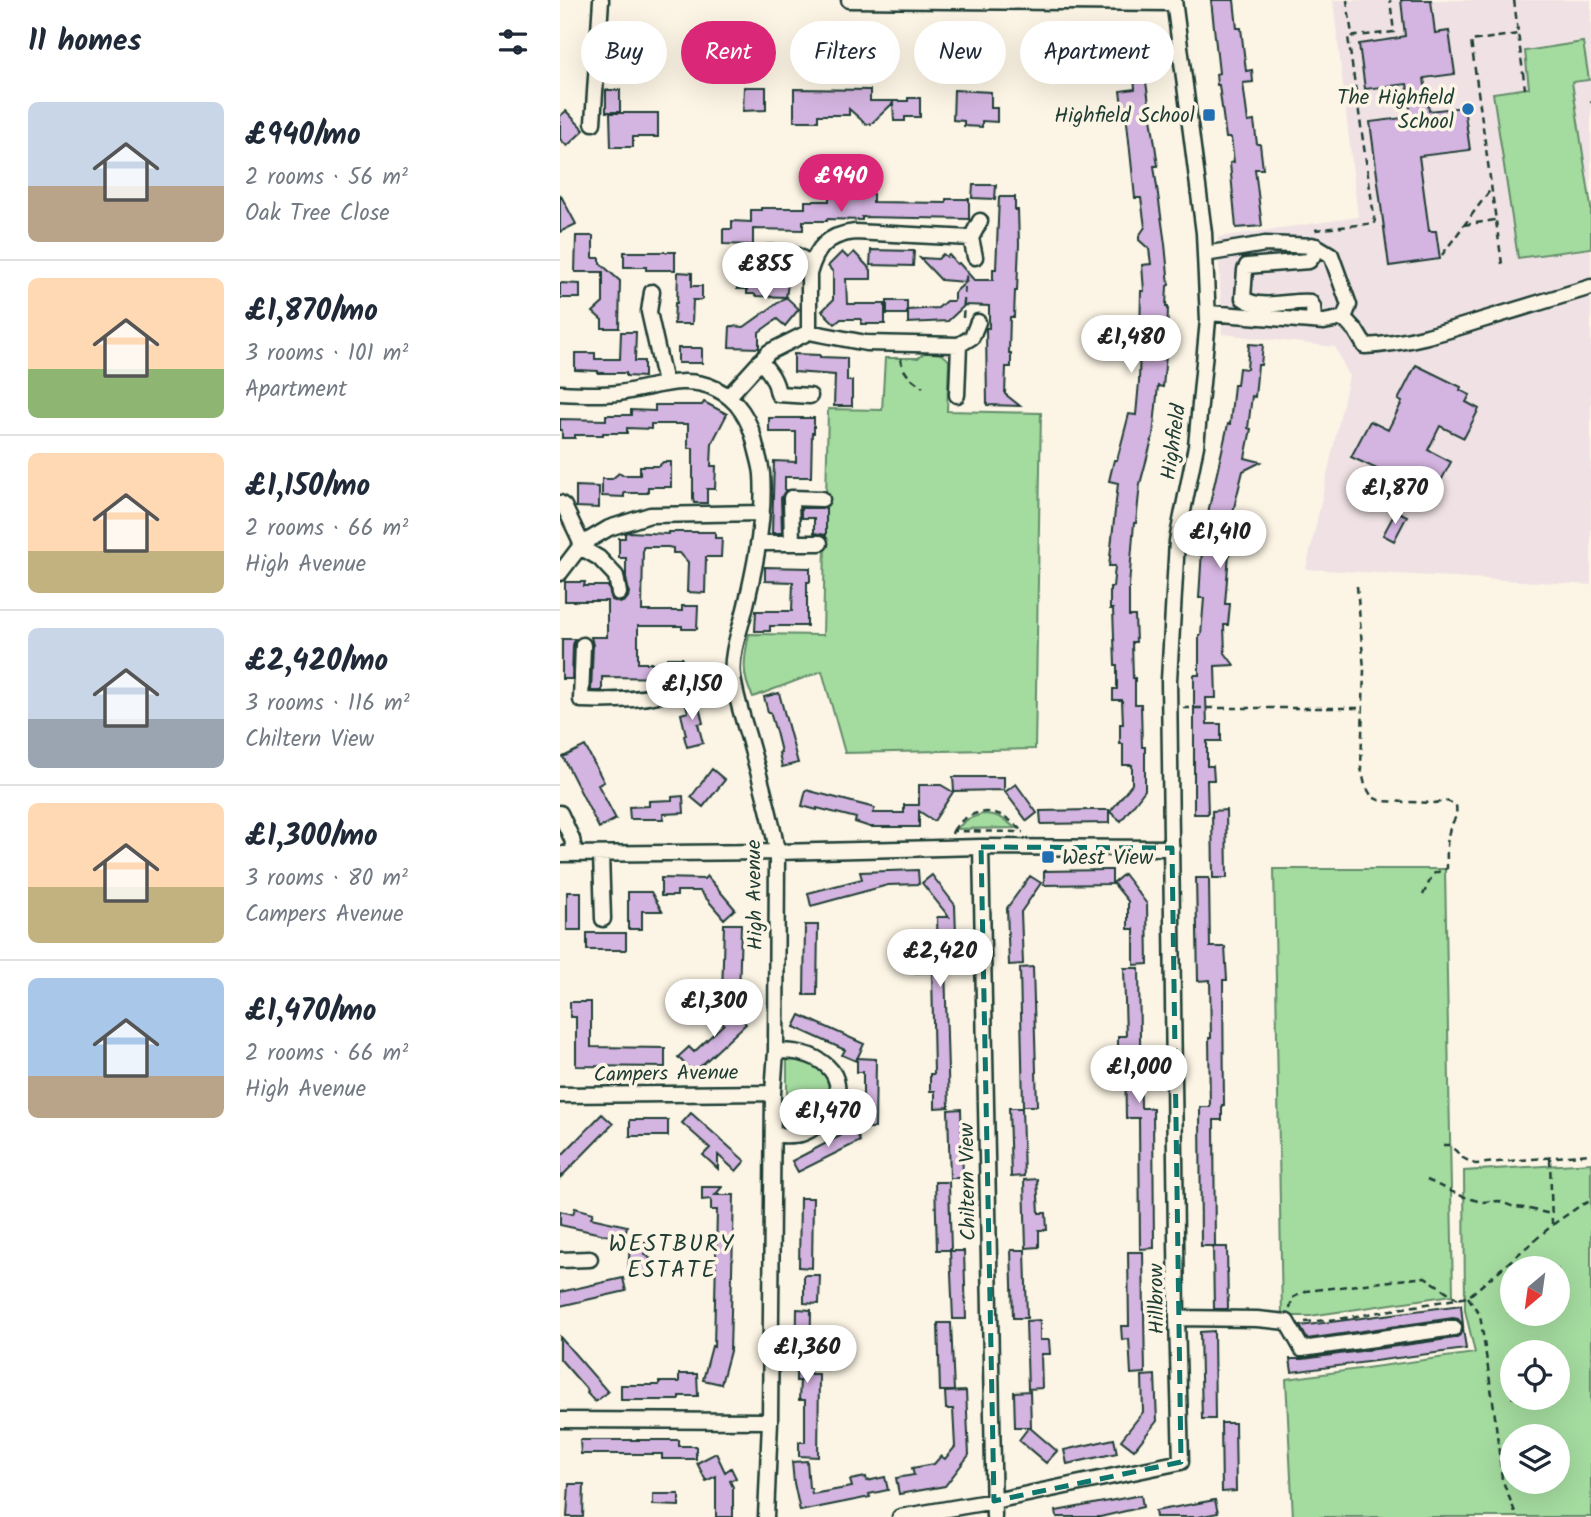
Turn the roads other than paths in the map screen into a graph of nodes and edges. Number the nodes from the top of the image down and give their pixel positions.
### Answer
1 (601, 0) edge
2 (849, 0) edge
3 (1174, 2) edge
4 (593, 124) dead end
5 (980, 221) dead end
6 (971, 238) junction
7 (1310, 238) junction
8 (767, 253) dead end
9 (1205, 254) junction
10 (975, 257) road end
11 (812, 265) junction
12 (1591, 287) edge
13 (652, 292) dead end
14 (1208, 313) junction
15 (1345, 318) junction
16 (1314, 321) junction
17 (978, 322) dead end
18 (809, 332) junction
19 (959, 345) junction
20 (760, 361) junction
21 (665, 383) junction
22 (560, 393) edge
23 (957, 395) dead end
24 (729, 396) junction
25 (810, 396) dead end
26 (822, 499) dead end
27 (560, 503) edge
28 (762, 513) junction
29 (758, 543) junction
30 (792, 543) junction
31 (820, 543) dead end
32 (581, 546) junction
33 (560, 573) edge
34 (619, 593) dead end
35 (583, 645) dead end
36 (733, 675) junction
37 (560, 813) edge
38 (981, 847) junction
39 (1172, 848) junction
40 (777, 852) junction
41 (560, 854) edge
42 (575, 854) junction
43 (601, 854) junction
44 (603, 919) dead end
45 (776, 1051) junction
46 (774, 1093) junction
47 (560, 1095) edge
48 (774, 1135) junction
49 (590, 1259) dead end
50 (560, 1260) edge
51 (1177, 1318) junction
52 (1454, 1328) dead end
53 (560, 1420) edge
54 (770, 1421) junction
55 (994, 1501) junction
56 (766, 1517) edge
57 (900, 1517) edge
58 (994, 1517) edge

1 - 4 street
2 - 3 street
3 - 9 street, Highfield
5 - 6 street
6 - 10 street
6 - 11 street
7 - 9 street
7 - 15 street
7 - 16 street
8 - 11 street
9 - 14 street, Highfield
11 - 18 street
12 - 15 street
13 - 21 street
14 - 16 street
14 - 39 street, Highfield
15 - 16 street
17 - 19 street
18 - 19 street
18 - 20 street
19 - 23 street
20 - 24 street
20 - 25 street
21 - 22 street
21 - 24 street
24 - 28 street, High Avenue
26 - 30 street
27 - 32 street
28 - 29 street, High Avenue
28 - 32 street
29 - 30 street
29 - 36 street, High Avenue
30 - 31 street
32 - 33 street
32 - 34 street
35 - 36 street
36 - 40 street, High Avenue
37 - 42 street
38 - 39 street
38 - 40 street
38 - 55 street, Chiltern View
39 - 51 street, Hillbrow
40 - 43 street
40 - 45 street, High Avenue
41 - 42 street
42 - 43 street
43 - 44 street
45 - 46 street, High Avenue
45 - 48 street
46 - 47 street, Campers Avenue
46 - 48 street, High Avenue
48 - 54 street, High Avenue
49 - 50 street
51 - 52 street
51 - 55 street, Hillbrow
53 - 54 street
54 - 56 street, High Avenue
55 - 57 street, Hillbrow
55 - 58 street, Chiltern View

